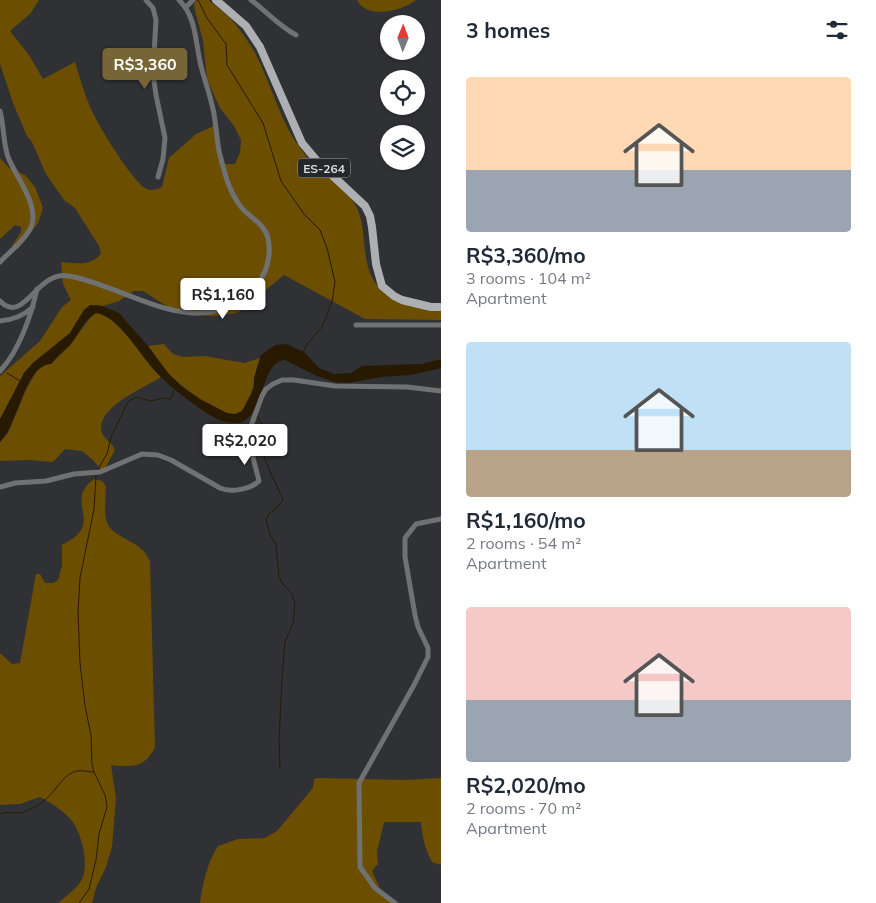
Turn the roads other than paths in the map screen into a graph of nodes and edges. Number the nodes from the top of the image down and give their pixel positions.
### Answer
1 (146, 0) edge
2 (179, 0) edge
3 (216, 0) edge
4 (251, 0) edge
5 (192, 1) edge
6 (186, 7) junction
7 (296, 35) dead end
8 (0, 111) edge
9 (158, 177) dead end
10 (0, 262) edge
11 (38, 288) junction
12 (0, 301) edge
13 (33, 307) junction
14 (441, 307) edge
15 (0, 321) edge
16 (356, 325) dead end
17 (441, 325) edge
18 (0, 371) edge
19 (441, 391) edge
20 (0, 487) edge
21 (441, 519) edge
22 (395, 903) edge

1 - 9 street
2 - 6 street
3 - 14 main road, ES-264
4 - 7 street
5 - 6 street
6 - 11 street
8 - 10 street
11 - 12 street
11 - 13 street
13 - 15 street
13 - 18 street
16 - 17 street
19 - 20 street
21 - 22 street

